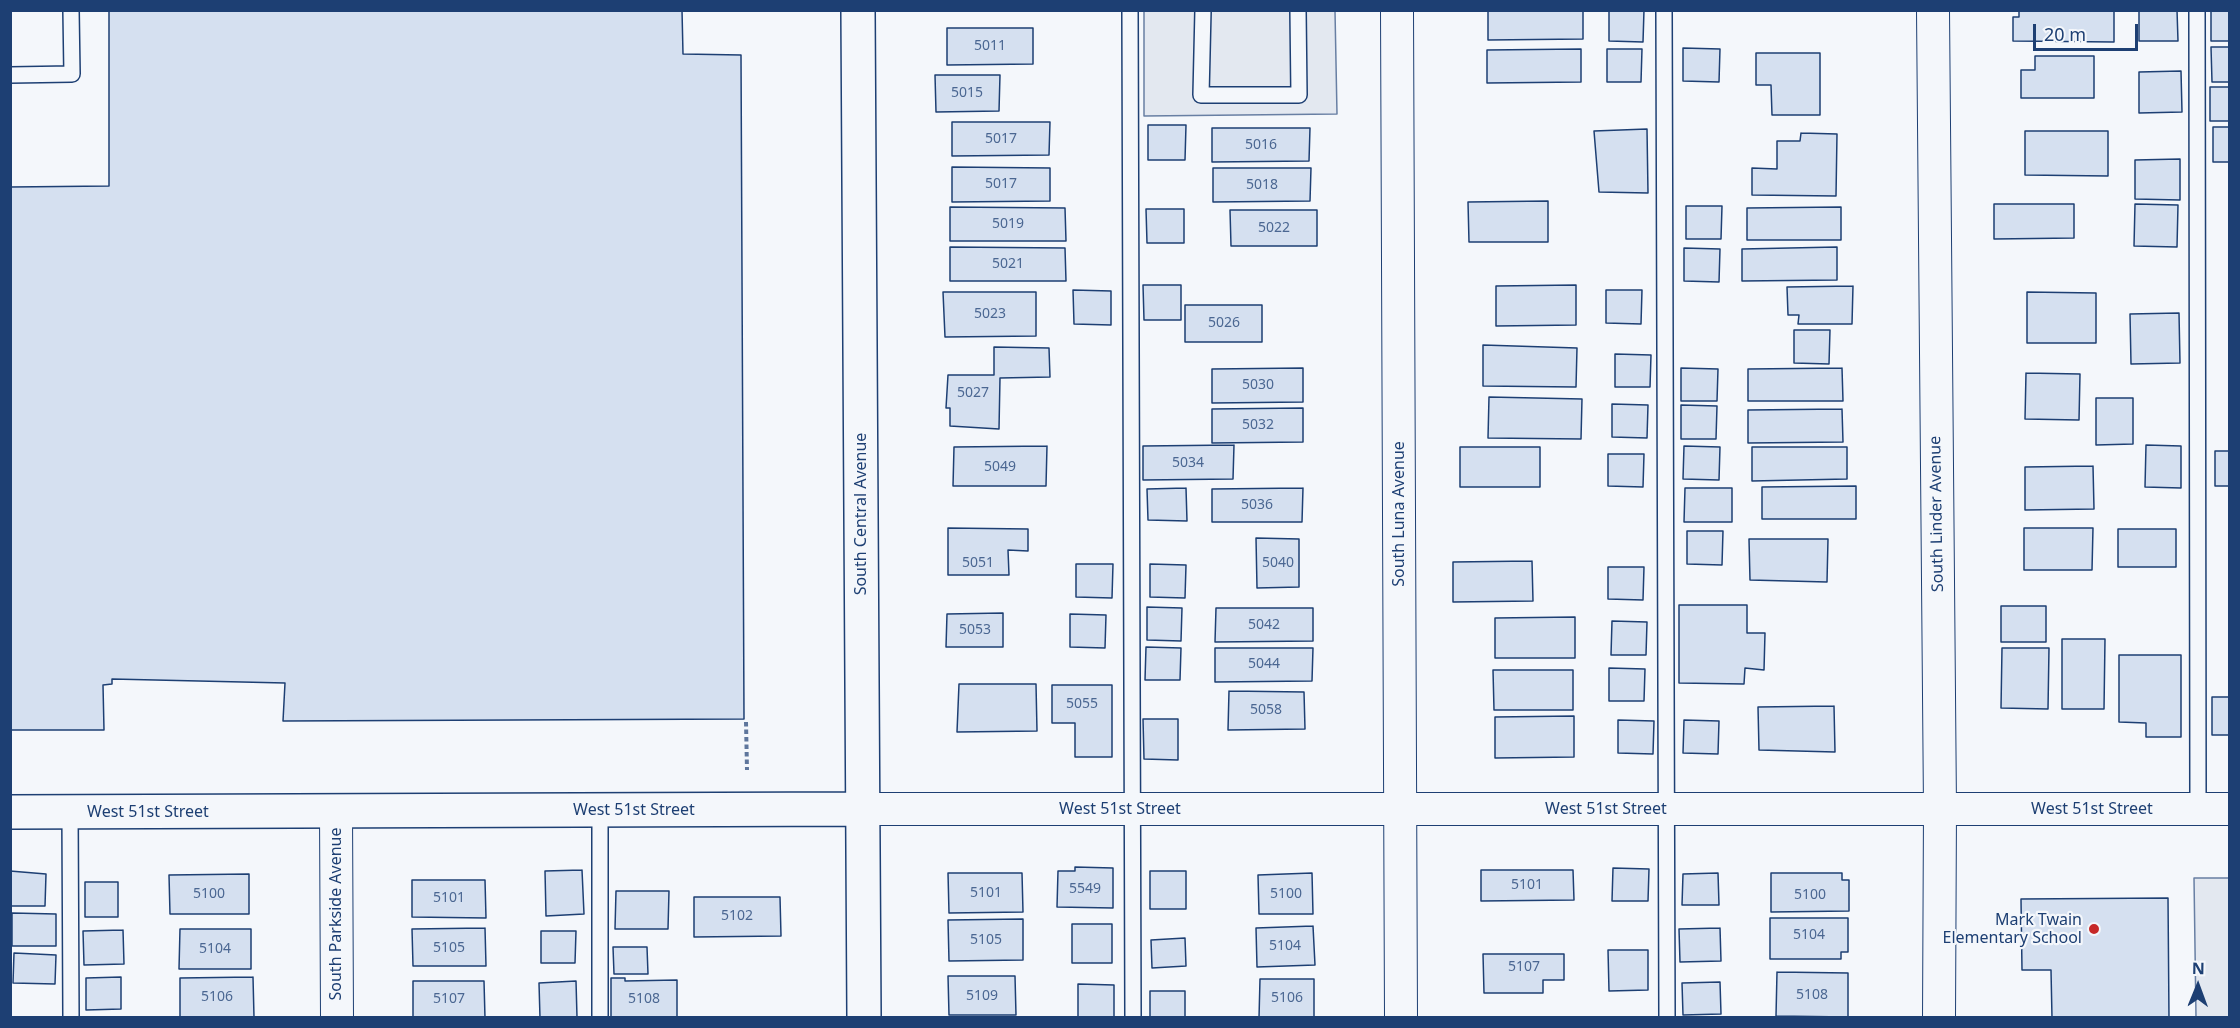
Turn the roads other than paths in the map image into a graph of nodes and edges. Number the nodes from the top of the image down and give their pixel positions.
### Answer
1 (70, 10) edge
2 (858, 10) edge
3 (1130, 10) edge
4 (1203, 10) edge
5 (1298, 10) edge
6 (1397, 10) edge
7 (1664, 10) edge
8 (1933, 10) edge
9 (2198, 10) edge
10 (10, 75) edge
11 (862, 809) junction
12 (1132, 809) junction
13 (1400, 809) junction
14 (1666, 809) junction
15 (1940, 809) junction
16 (2198, 809) junction
17 (2229, 809) edge
18 (600, 810) junction
19 (336, 811) junction
20 (10, 812) edge
21 (70, 812) junction
22 (71, 1017) edge
23 (337, 1017) edge
24 (600, 1017) edge
25 (864, 1017) edge
26 (1133, 1017) edge
27 (1401, 1017) edge
28 (1666, 1017) edge
29 (1939, 1017) edge

1 - 10 lane
2 - 11 main road, South Central Avenue
3 - 12 lane
4 - 5 lane
6 - 13 street, South Luna Avenue
7 - 14 lane
8 - 15 street, South Linder Avenue
9 - 16 lane
11 - 12 street, West 51st Street
11 - 18 main road, West 51st Street
11 - 25 main road, South Central Avenue
12 - 13 street, West 51st Street
12 - 26 lane
13 - 14 street, West 51st Street
13 - 27 street, South Luna Avenue
14 - 15 street, West 51st Street
14 - 28 lane
15 - 16 street, West 51st Street
15 - 29 street, South Linder Avenue
16 - 17 street, West 51st Street
18 - 19 main road, West 51st Street
18 - 24 lane
19 - 21 main road, West 51st Street
19 - 23 street, South Parkside Avenue
20 - 21 main road, West 51st Street
21 - 22 lane

